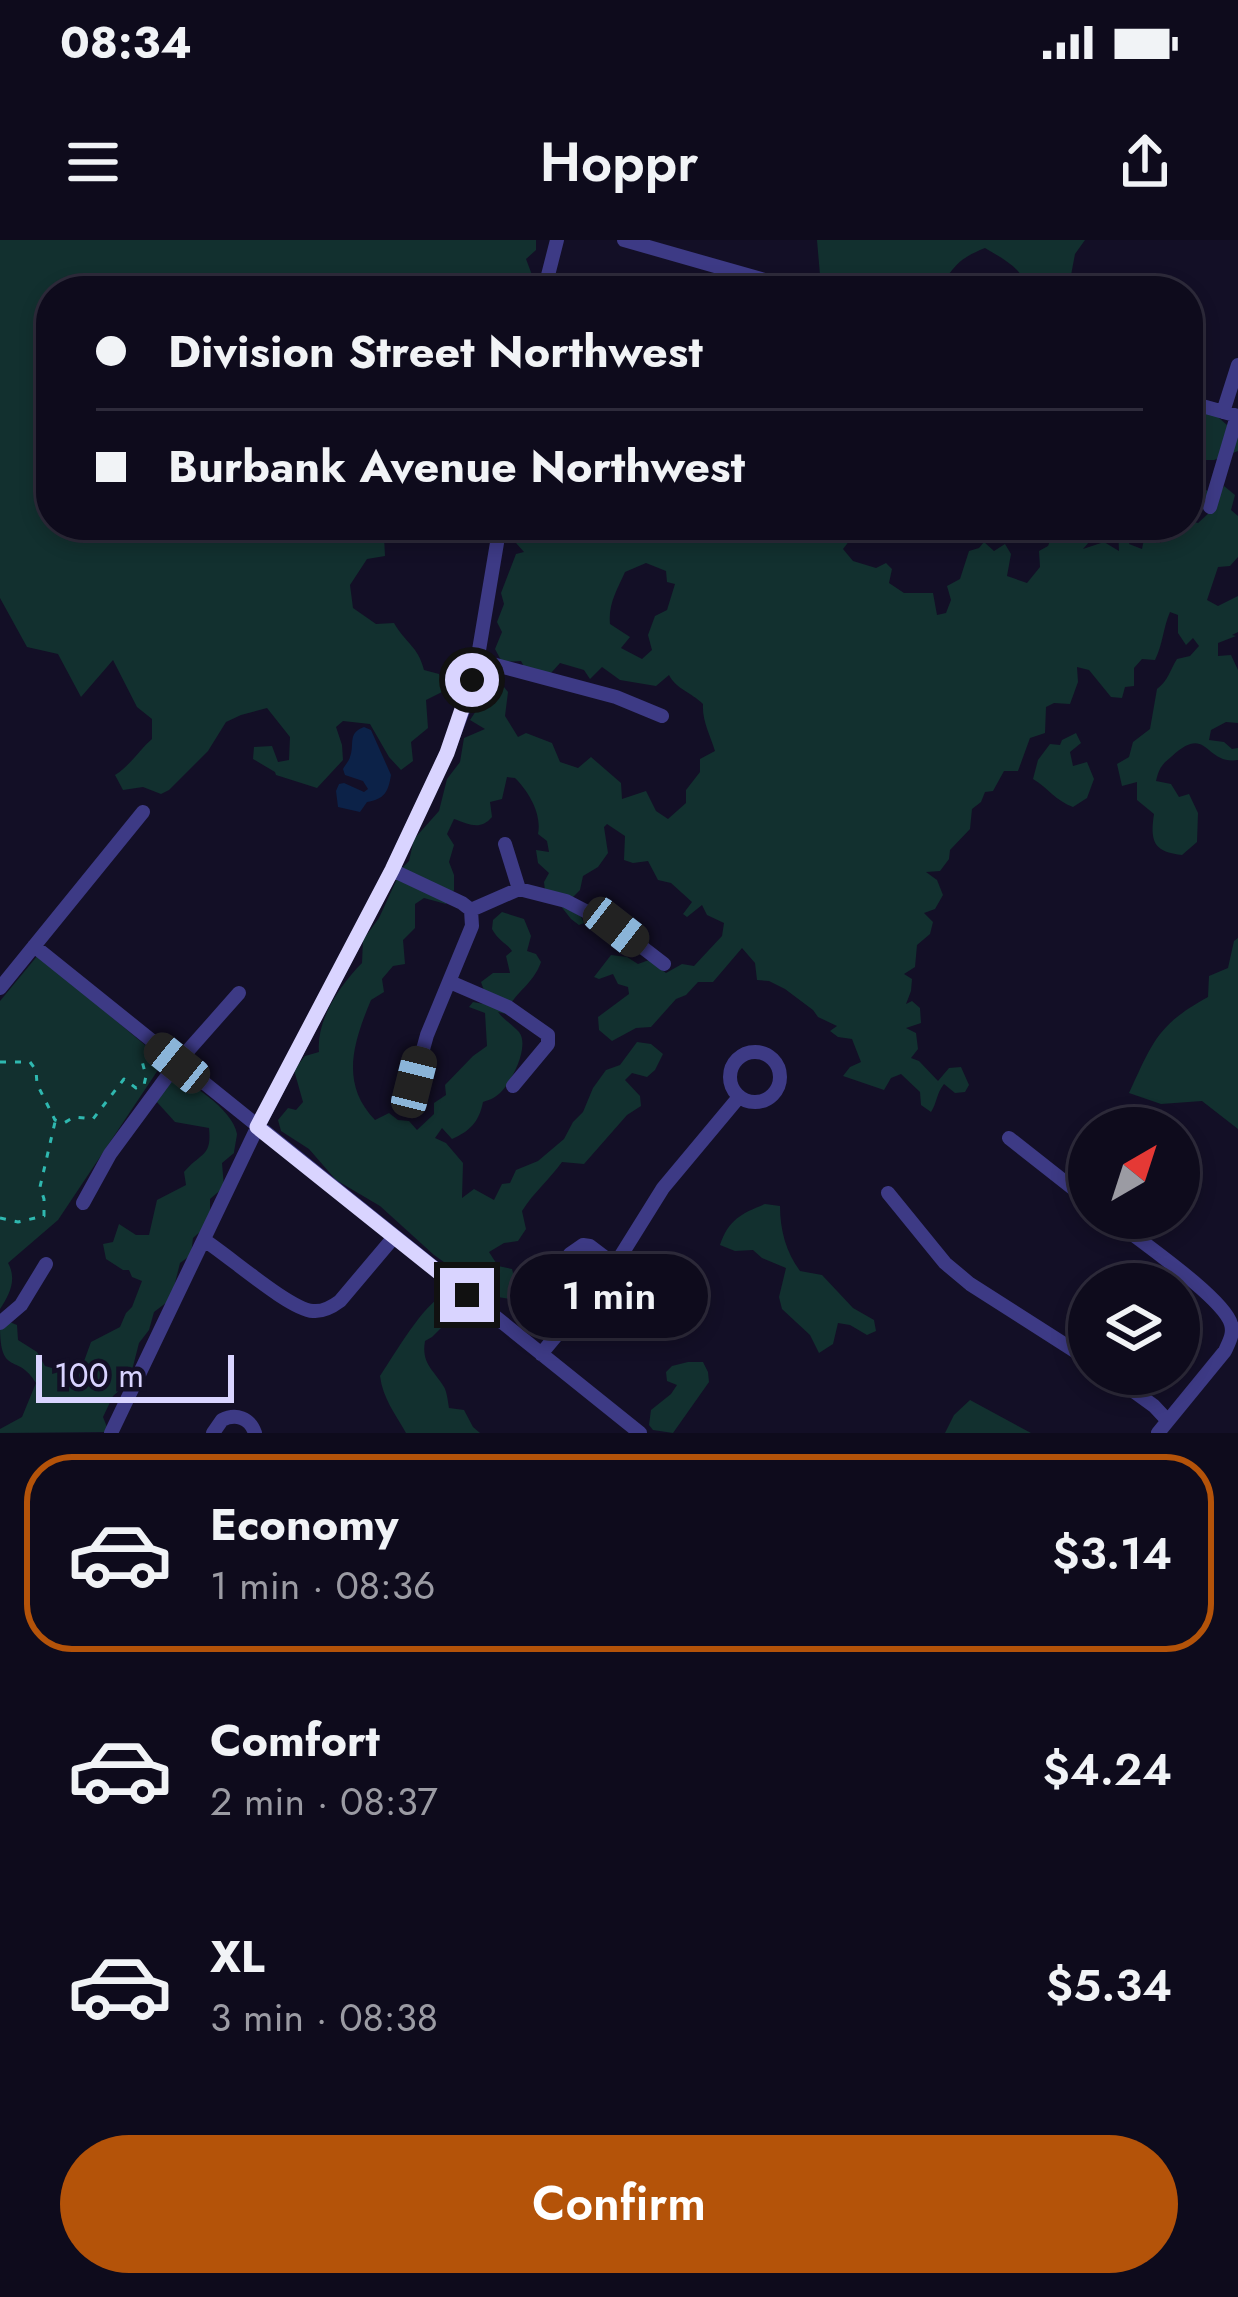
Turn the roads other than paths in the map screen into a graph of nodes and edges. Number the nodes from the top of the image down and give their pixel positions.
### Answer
1 (557, 240) edge
2 (624, 240) edge
3 (548, 276) edge
4 (750, 276) edge
5 (1235, 371) edge
6 (1203, 406) edge
7 (1233, 415) edge
8 (1210, 507) dead end
9 (497, 540) edge
10 (477, 660) junction
11 (662, 716) dead end
12 (143, 812) dead end
13 (505, 844) dead end
14 (392, 870) junction
15 (519, 889) junction
16 (472, 910) junction
17 (34, 946) junction
18 (664, 964) dead end
19 (451, 982) junction
20 (0, 988) edge
21 (239, 993) dead end
22 (177, 1063) junction
23 (414, 1082) dead end
24 (513, 1085) dead end
25 (739, 1096) dead end
26 (257, 1127) junction
27 (1009, 1138) dead end
28 (1068, 1184) edge
29 (888, 1193) dead end
30 (83, 1203) dead end
31 (394, 1237) junction
32 (1137, 1239) edge
33 (204, 1240) junction
34 (46, 1264) dead end
35 (615, 1265) junction
36 (585, 1299) junction
37 (0, 1323) edge
38 (1068, 1346) edge
39 (541, 1354) junction
40 (1139, 1395) edge
41 (1163, 1427) edge
42 (111, 1433) edge
43 (214, 1433) edge
44 (255, 1433) edge
45 (640, 1433) edge

1 - 3 street
2 - 4 street
5 - 7 street
6 - 7 street
7 - 8 street
9 - 10 street
10 - 11 street
10 - 14 street
12 - 17 street
13 - 15 street
14 - 16 street
14 - 26 street
15 - 16 street
15 - 18 street
16 - 19 street
17 - 20 street
17 - 22 street
19 - 23 street
19 - 24 street
21 - 22 street
22 - 26 street
22 - 30 street
25 - 35 street
26 - 31 street
26 - 33 street
27 - 28 street
29 - 38 street
31 - 33 street
31 - 39 street
32 - 41 street
33 - 42 street
34 - 37 street
35 - 36 street
35 - 36 street
36 - 39 street
39 - 45 street
40 - 41 street
43 - 44 street

